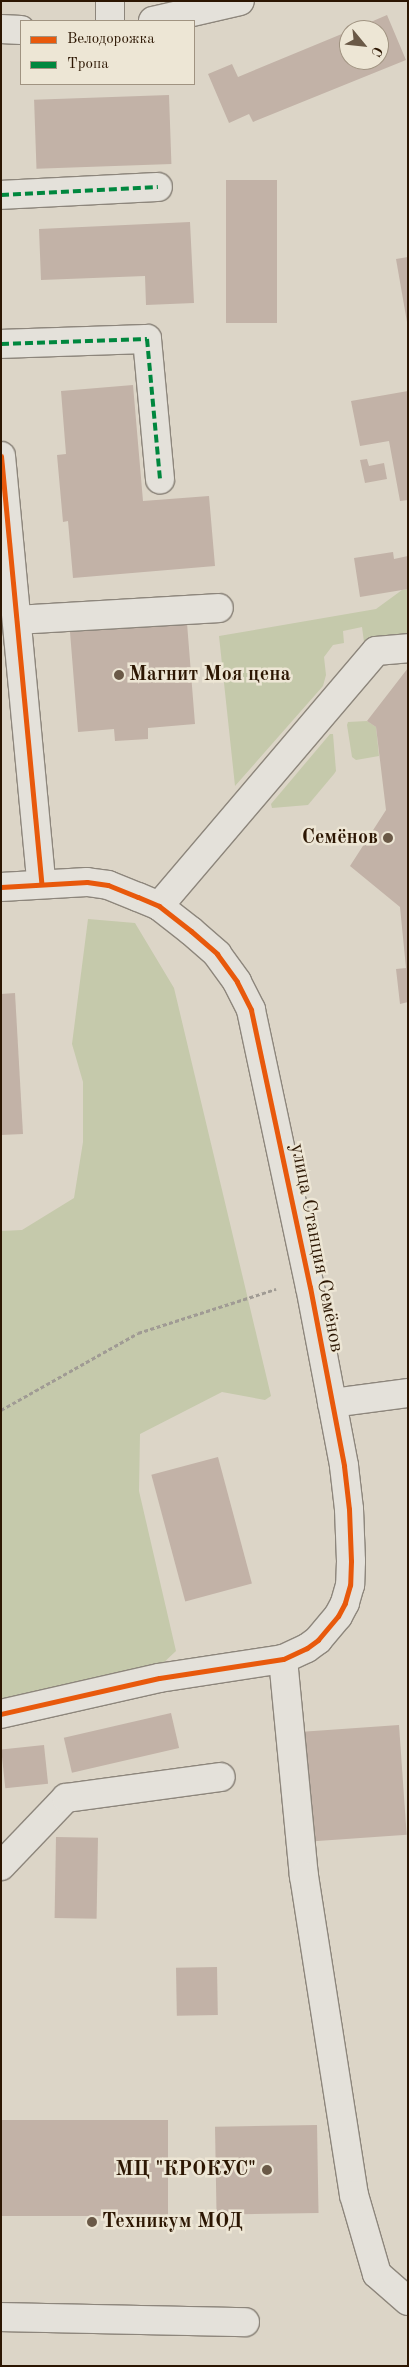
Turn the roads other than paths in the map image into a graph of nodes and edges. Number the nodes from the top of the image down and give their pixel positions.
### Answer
1 (110, 1) edge
2 (240, 1) edge
3 (110, 20) edge
4 (157, 20) edge
5 (1, 29) edge
6 (20, 30) edge
7 (158, 187) dead end
8 (1, 196) edge
9 (1, 344) edge
10 (1, 456) edge
11 (160, 480) dead end
12 (218, 608) dead end
13 (16, 620) junction
14 (408, 648) edge
15 (41, 883) junction
16 (1, 887) edge
17 (159, 906) junction
18 (408, 1393) edge
19 (332, 1403) junction
20 (283, 1659) junction
21 (1, 1714) edge
22 (221, 1776) dead end
23 (1, 1866) edge
24 (408, 2301) edge
25 (1, 2317) edge
26 (245, 2322) dead end

1 - 3 street
2 - 4 street
5 - 6 street
7 - 8 street
9 - 11 street
10 - 13 street
12 - 13 street
13 - 15 street
14 - 17 street
15 - 16 street, улица Станция Семёнов
15 - 17 street, улица Станция Семёнов
17 - 19 street, улица Станция Семёнов
18 - 19 street
19 - 20 street, улица Станция Семёнов
20 - 21 street, улица Станция Семёнов
20 - 24 street
22 - 23 street
25 - 26 street

